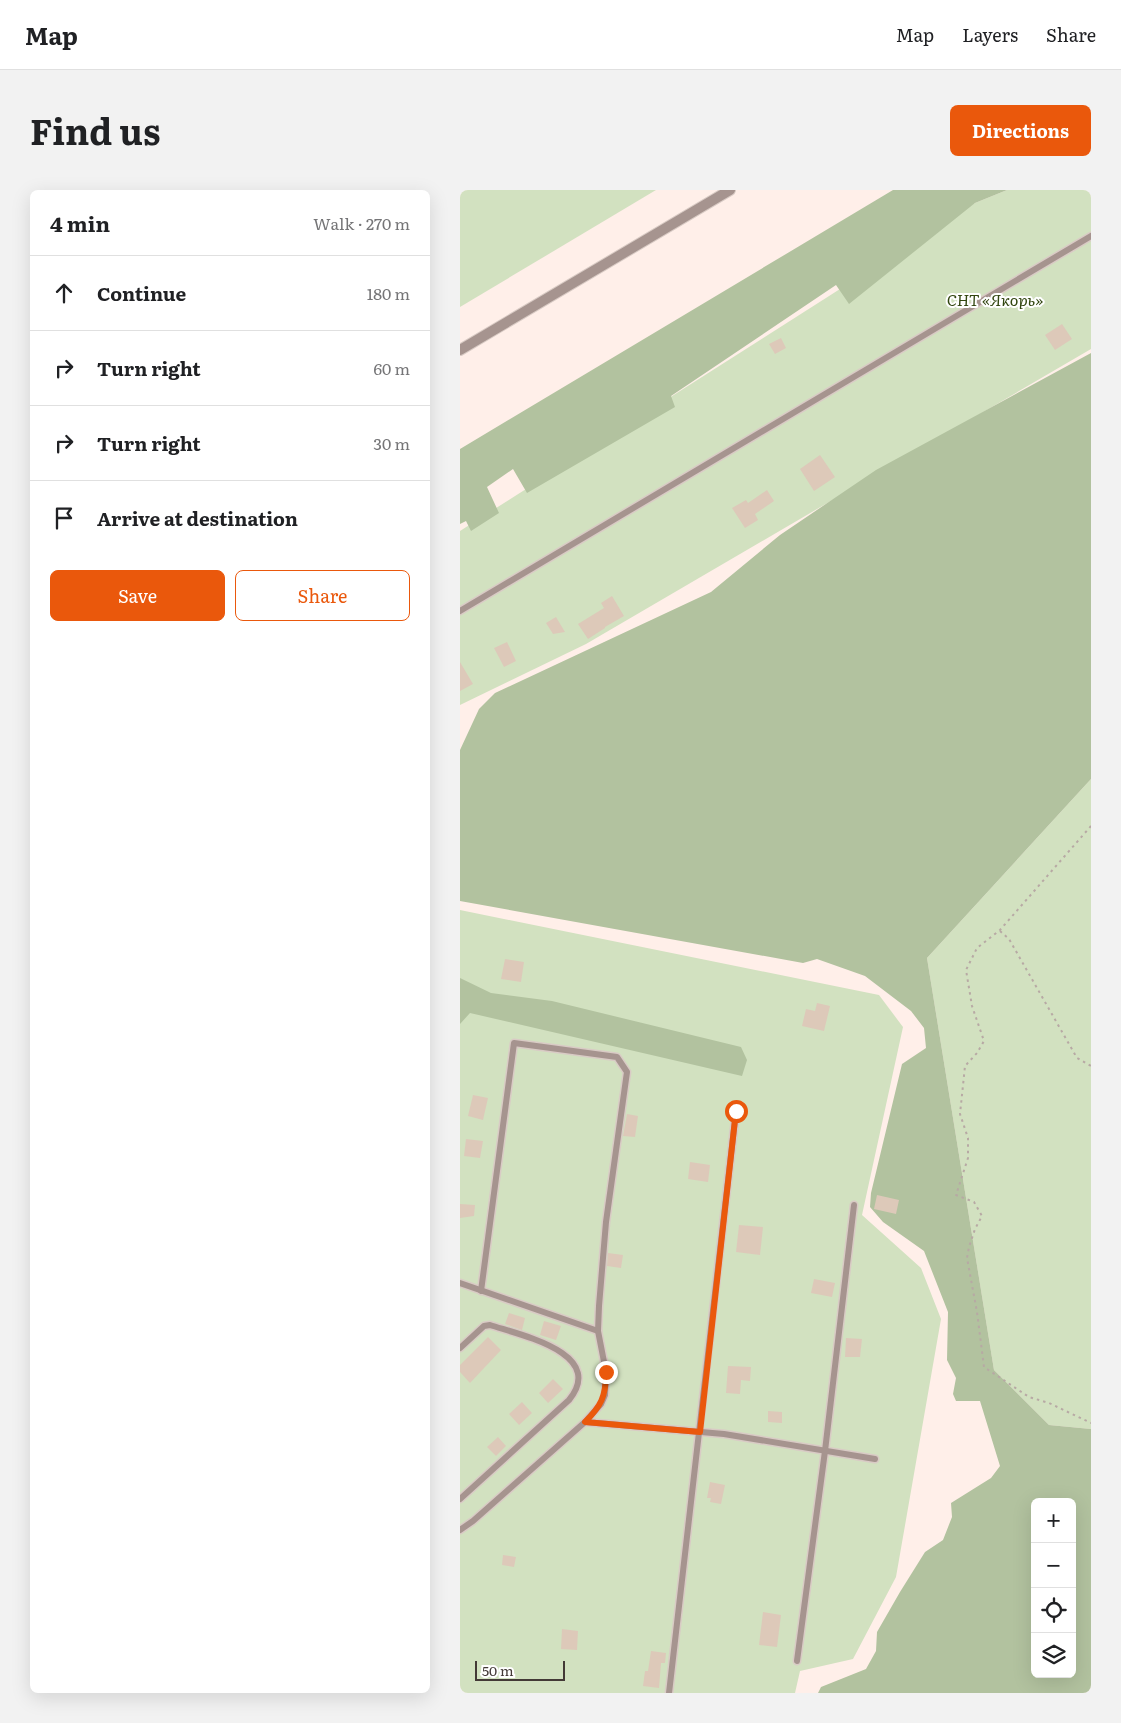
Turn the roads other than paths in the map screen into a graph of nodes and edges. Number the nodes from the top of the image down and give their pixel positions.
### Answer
1 (730, 190) edge
2 (1091, 236) edge
3 (460, 350) edge
4 (460, 611) edge
5 (736, 1111) dead end
6 (854, 1205) dead end
7 (460, 1283) edge
8 (481, 1291) junction
9 (598, 1331) junction
10 (460, 1348) edge
11 (585, 1422) junction
12 (700, 1432) junction
13 (825, 1451) junction
14 (875, 1459) dead end
15 (460, 1499) edge
16 (460, 1530) edge
17 (797, 1661) dead end
18 (669, 1693) edge

1 - 3 street
2 - 4 lane
5 - 12 lane
6 - 13 lane
7 - 8 lane
8 - 9 lane
8 - 9 lane
9 - 11 lane
10 - 15 lane
11 - 12 lane
11 - 16 lane
12 - 13 lane
12 - 18 lane
13 - 14 lane
13 - 17 lane

